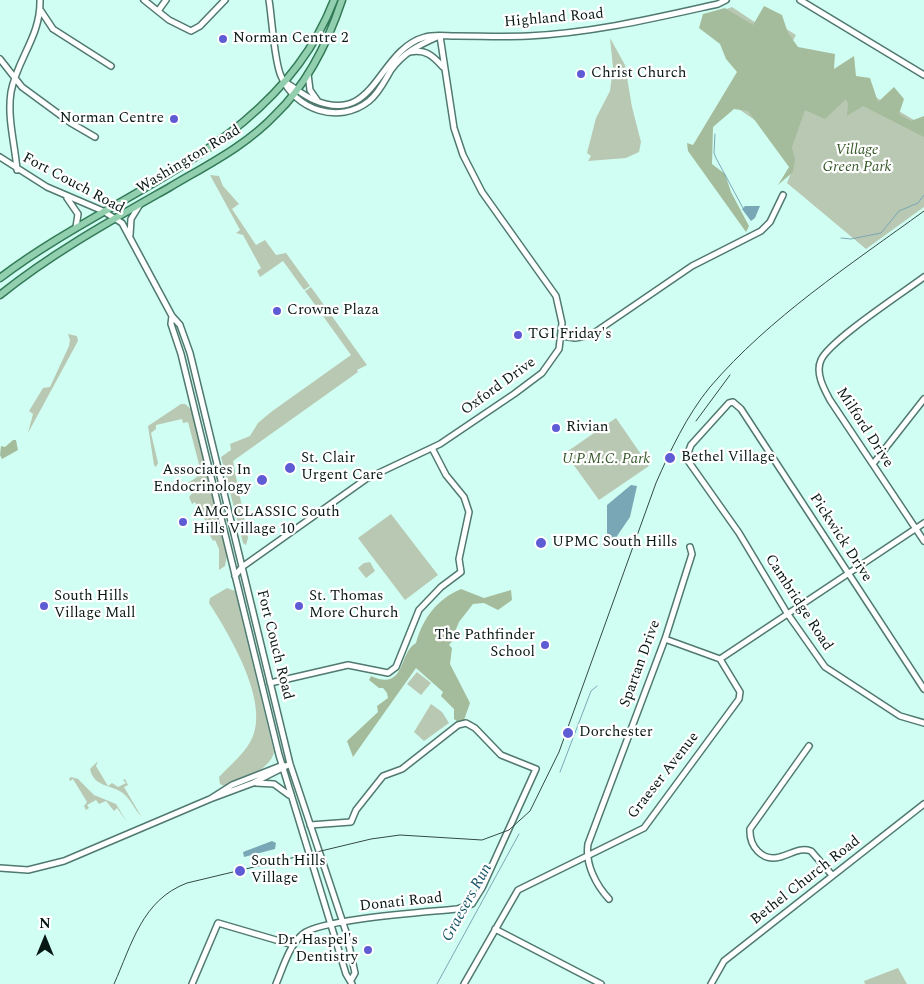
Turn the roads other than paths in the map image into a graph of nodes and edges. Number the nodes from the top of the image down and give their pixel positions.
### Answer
1 (40, 0) edge
2 (144, 0) edge
3 (166, 0) edge
4 (225, 0) edge
5 (269, 0) edge
6 (334, 0) edge
7 (342, 0) edge
8 (726, 0) edge
9 (800, 0) edge
10 (41, 11) junction
11 (158, 11) junction
12 (440, 36) junction
13 (407, 53) junction
14 (0, 59) edge
15 (111, 66) dead end
16 (444, 67) junction
17 (308, 74) junction
18 (924, 75) edge
19 (15, 78) junction
20 (285, 82) junction
21 (296, 92) junction
22 (319, 102) junction
23 (95, 137) dead end
24 (0, 157) edge
25 (17, 170) junction
26 (783, 195) dead end
27 (66, 196) junction
28 (139, 205) junction
29 (102, 211) junction
30 (116, 218) junction
31 (76, 227) junction
32 (130, 236) junction
33 (924, 277) edge
34 (0, 278) edge
35 (0, 295) edge
36 (172, 316) junction
37 (562, 336) junction
38 (924, 399) edge
39 (733, 402) joint
40 (432, 448) junction
41 (873, 464) junction
42 (924, 523) edge
43 (916, 530) junction
44 (924, 541) edge
45 (690, 547) dead end
46 (242, 567) junction
47 (233, 568) junction
48 (848, 573) junction
49 (235, 576) junction
50 (787, 613) junction
51 (664, 639) junction
52 (720, 659) junction
53 (270, 684) junction
54 (924, 689) edge
55 (924, 723) edge
56 (809, 746) dead end
57 (290, 764) junction
58 (282, 767) junction
59 (253, 783) junction
60 (210, 799) junction
61 (292, 799) junction
62 (924, 804) edge
63 (310, 825) junction
64 (586, 856) junction
65 (0, 868) edge
66 (832, 875) junction
67 (609, 899) dead end
68 (343, 922) junction
69 (332, 925) junction
70 (495, 929) junction
71 (293, 945) junction
72 (352, 982) edge
73 (192, 984) edge
74 (276, 984) edge
75 (464, 984) edge
76 (601, 984) edge
77 (711, 984) edge

1 - 10 street
2 - 11 street
3 - 11 street
4 - 11 street
5 - 20 street
6 - 20 main road, Washington Road
7 - 17 main road, Washington Road
8 - 12 street, Highland Road
9 - 18 street
10 - 15 street
10 - 19 street
12 - 13 street, Highland Road
12 - 16 street, Oxford Drive
12 - 22 street, Highland Road
13 - 16 street
13 - 21 street, Highland Road
14 - 19 street
16 - 37 street, Oxford Drive
17 - 21 main road, Washington Road
17 - 22 street
19 - 23 street
19 - 25 street
20 - 21 street, Highland Road
20 - 29 main road, Washington Road
21 - 22 street, Highland Road
21 - 28 main road, Washington Road
24 - 25 street, Fort Couch Road
25 - 27 street, Fort Couch Road
26 - 37 street
27 - 29 street, Fort Couch Road
27 - 31 street
28 - 30 main road, Washington Road
28 - 32 street
29 - 30 street, Fort Couch Road
29 - 31 main road, Washington Road
30 - 32 street, Fort Couch Road
30 - 35 main road, Washington Road
31 - 34 main road, Washington Road
32 - 36 street, Fort Couch Road
33 - 41 street, Milford Drive
36 - 46 street, Fort Couch Road
36 - 47 street, Fort Couch Road
37 - 40 street, Oxford Drive
38 - 41 street
39 - 48 street, Pickwick Drive
39 - 50 street, Cambridge Road
40 - 46 street, Oxford Drive
40 - 53 street
41 - 43 street, Milford Drive
42 - 43 street
43 - 44 street, Milford Drive
43 - 48 street
45 - 51 street, Spartan Drive
46 - 47 street
46 - 49 street, Oxford Drive
46 - 53 street, Fort Couch Road
47 - 49 street, Fort Couch Road
48 - 50 street
48 - 54 street, Pickwick Drive
49 - 58 street, Fort Couch Road
50 - 52 street
50 - 55 street, Cambridge Road
51 - 52 street
51 - 64 street, Spartan Drive
52 - 64 street, Graeser Avenue
53 - 57 street, Fort Couch Road
56 - 66 street
57 - 58 street
57 - 63 street, Fort Couch Road
58 - 59 street
58 - 60 street
58 - 61 street, Fort Couch Road
59 - 60 street
59 - 61 street
60 - 65 street
61 - 69 street, Fort Couch Road
62 - 66 street, Bethel Church Road
63 - 68 street, Fort Couch Road
63 - 68 street, Donati Road
64 - 67 street
64 - 70 street, Graeser Avenue
66 - 77 street, Bethel Church Road
68 - 69 street, Donati Road
68 - 72 street, Fort Couch Road
69 - 71 street, Donati Road
69 - 72 street, Fort Couch Road
70 - 75 street, Graeser Avenue
70 - 76 street
71 - 73 street
71 - 74 street

